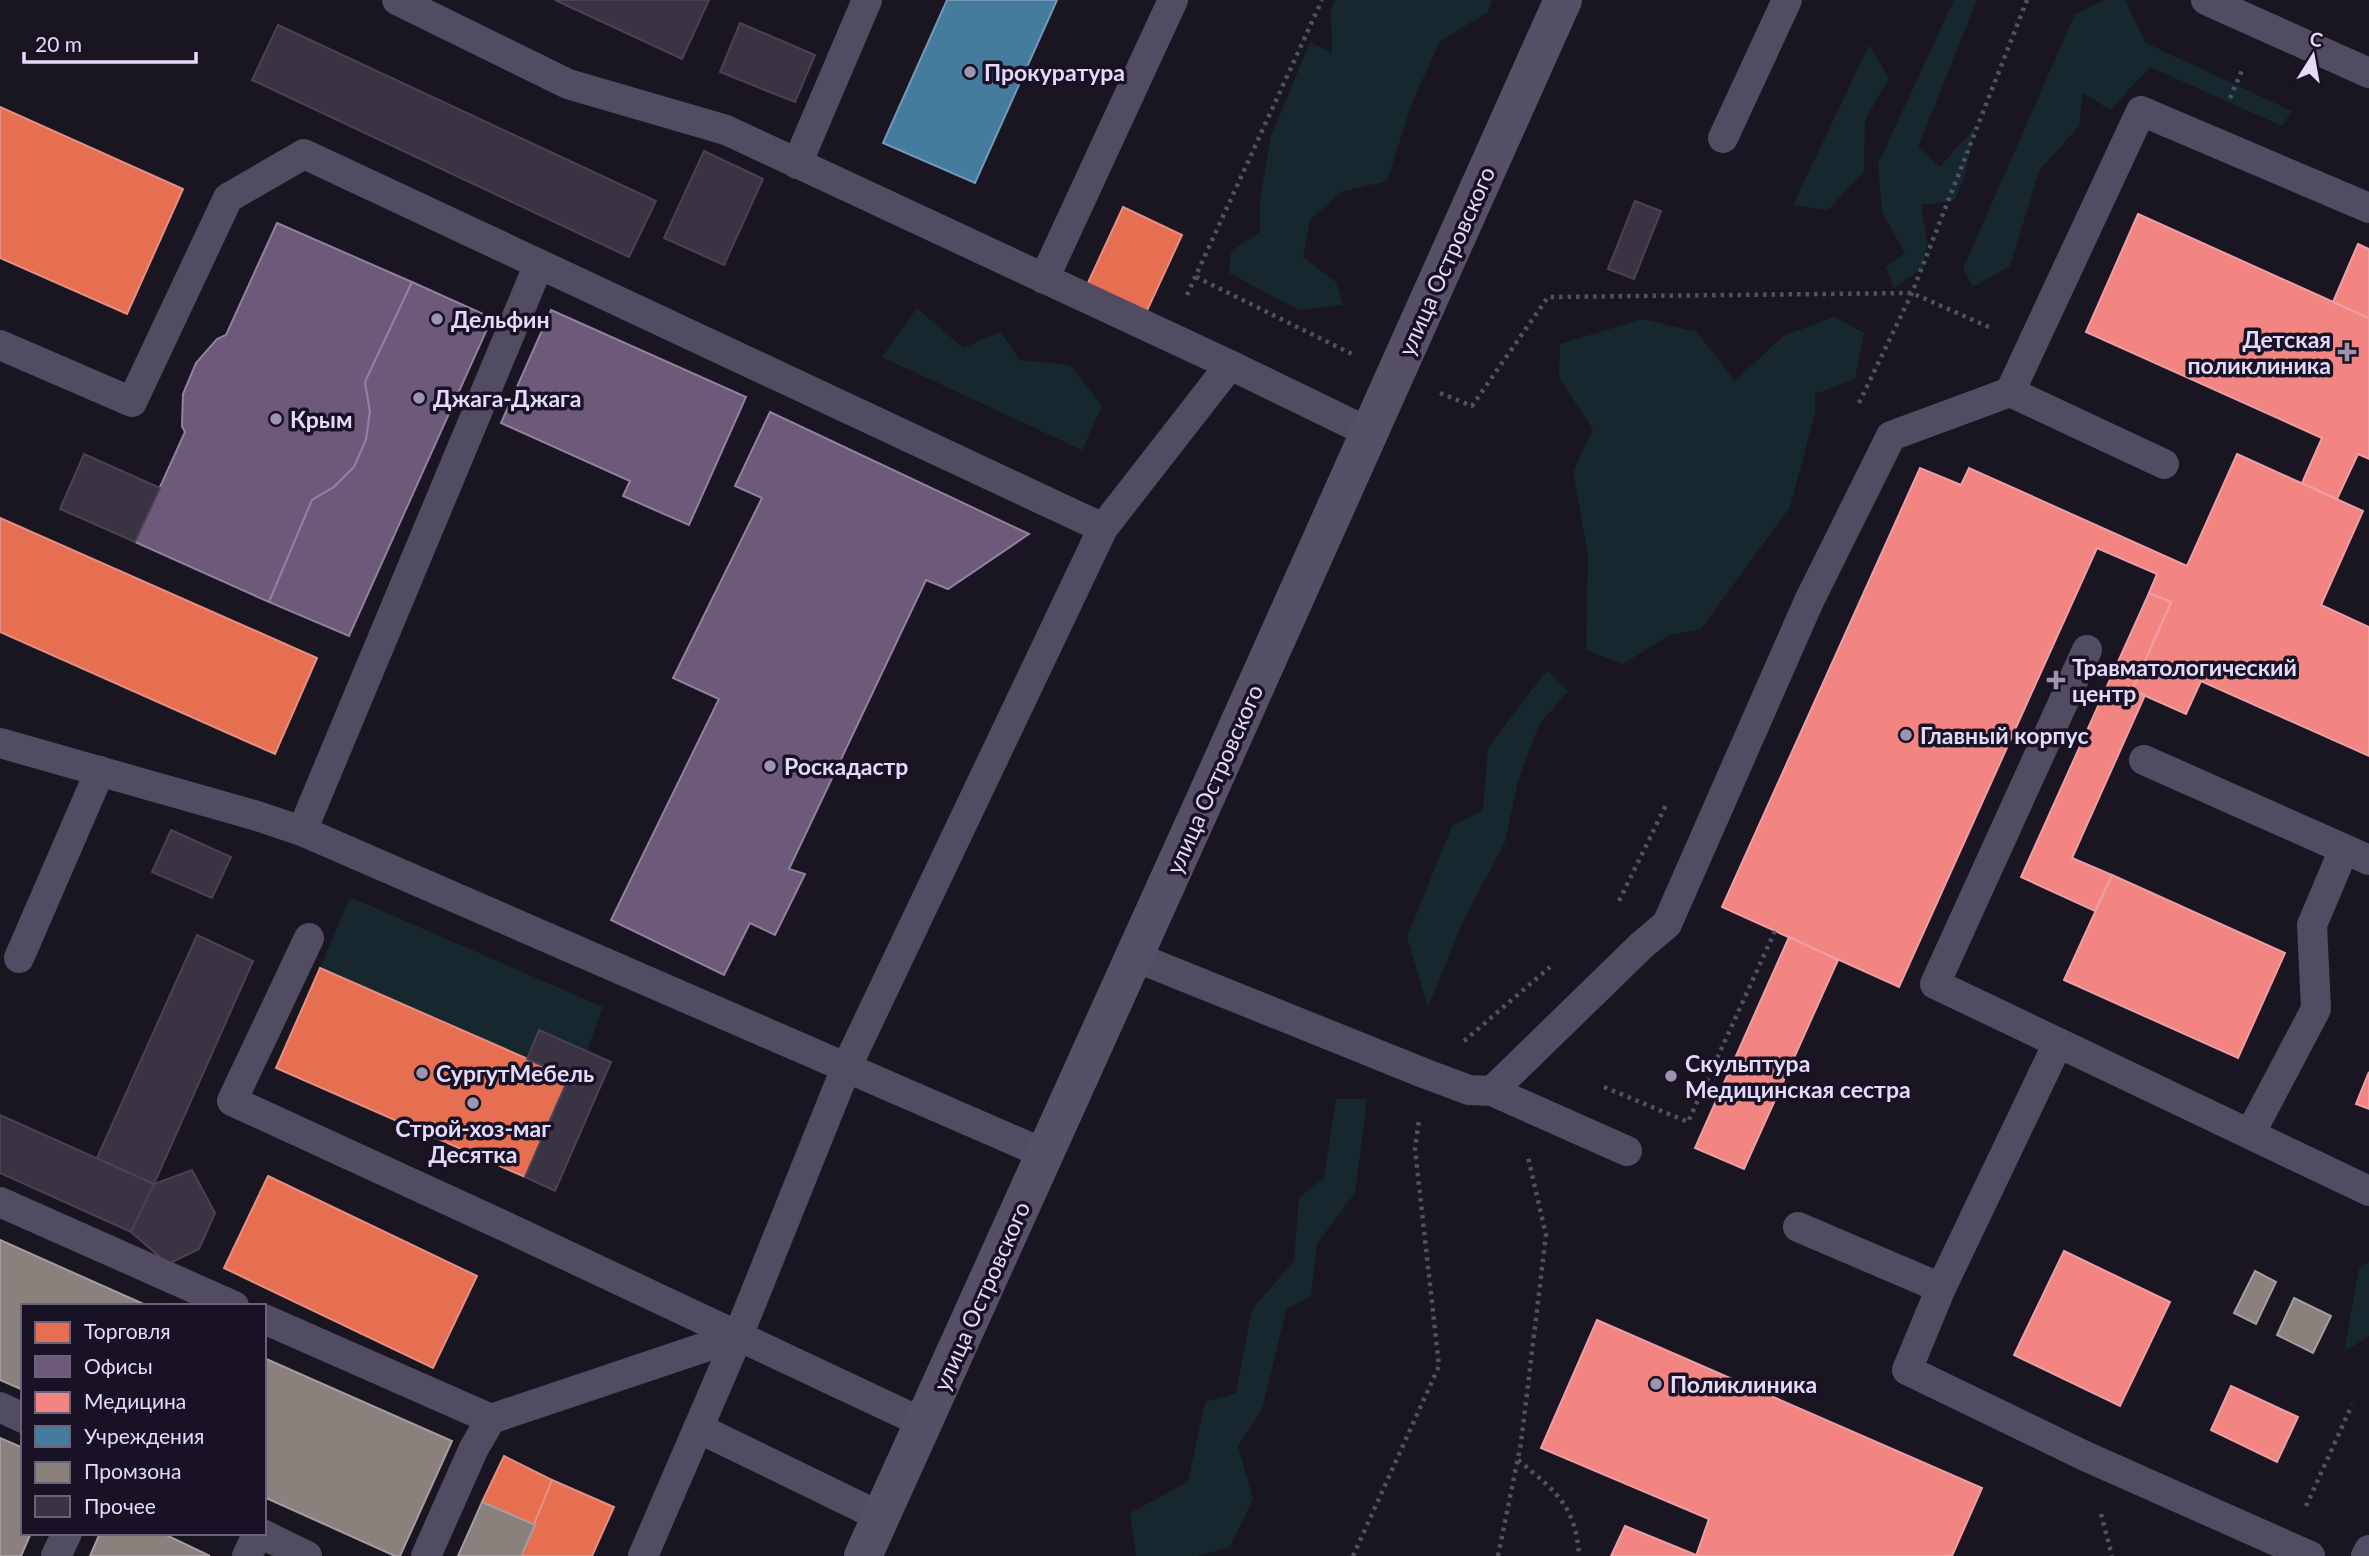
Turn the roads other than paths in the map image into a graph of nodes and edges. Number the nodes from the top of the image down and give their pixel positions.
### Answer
1 (397, 0) edge
2 (867, 0) edge
3 (1173, 0) edge
4 (1563, 0) edge
5 (1787, 0) edge
6 (2206, 0) edge
7 (2369, 73) edge
8 (1724, 138) dead end
9 (797, 164) junction
10 (2369, 208) edge
11 (539, 264) junction
12 (1044, 279) junction
13 (0, 345) edge
14 (1230, 365) junction
15 (2010, 393) junction
16 (1368, 432) junction
17 (2164, 464) dead end
18 (1103, 528) junction
19 (2087, 650) dead end
20 (0, 743) edge
21 (2144, 760) dead end
22 (100, 771) junction
23 (302, 831) junction
24 (2357, 854) edge
25 (309, 938) dead end
26 (1133, 956) junction
27 (19, 958) dead end
28 (2058, 1043) junction
29 (846, 1068) junction
30 (1504, 1097) junction
31 (2250, 1134) junction
32 (1627, 1151) dead end
33 (1045, 1154) junction
34 (2369, 1191) edge
35 (0, 1202) edge
36 (1798, 1227) dead end
37 (1941, 1288) junction
38 (230, 1304) edge
39 (266, 1320) edge
40 (738, 1336) junction
41 (0, 1407) edge
42 (21, 1417) edge
43 (491, 1419) junction
44 (923, 1423) junction
45 (698, 1428) junction
46 (881, 1517) junction
47 (66, 1535) edge
48 (258, 1535) edge
49 (263, 1535) edge
50 (2369, 1550) edge
51 (2299, 1551) edge
52 (56, 1556) edge
53 (247, 1556) edge
54 (307, 1556) edge
55 (426, 1556) edge
56 (643, 1556) edge
57 (863, 1556) edge
58 (2366, 1556) edge

1 - 9 lane
2 - 9 lane
3 - 12 lane
4 - 16 main road, улица Островского
5 - 8 lane
6 - 7 lane
9 - 12 lane
10 - 15 lane
11 - 13 lane
11 - 18 lane
11 - 23 lane
12 - 14 lane
14 - 16 lane
14 - 18 lane
15 - 17 lane
15 - 30 lane
16 - 26 main road, улица Островского
18 - 29 lane
19 - 28 lane
20 - 22 lane
21 - 24 lane
22 - 23 lane
22 - 27 lane
23 - 29 lane
24 - 31 lane
25 - 40 lane
26 - 30 lane
26 - 33 main road, улица Островского
28 - 31 lane
28 - 37 lane
29 - 33 lane
29 - 40 lane
30 - 32 lane
31 - 34 lane
33 - 44 main road, улица Островского
35 - 38 lane
36 - 37 lane
37 - 51 lane
39 - 43 lane
40 - 43 lane
40 - 44 lane
40 - 45 lane
41 - 42 lane
43 - 55 lane
44 - 46 main road, улица Островского
45 - 46 lane
45 - 56 lane
46 - 57 main road, улица Островского
47 - 52 lane
48 - 53 lane
49 - 54 lane
50 - 58 lane

